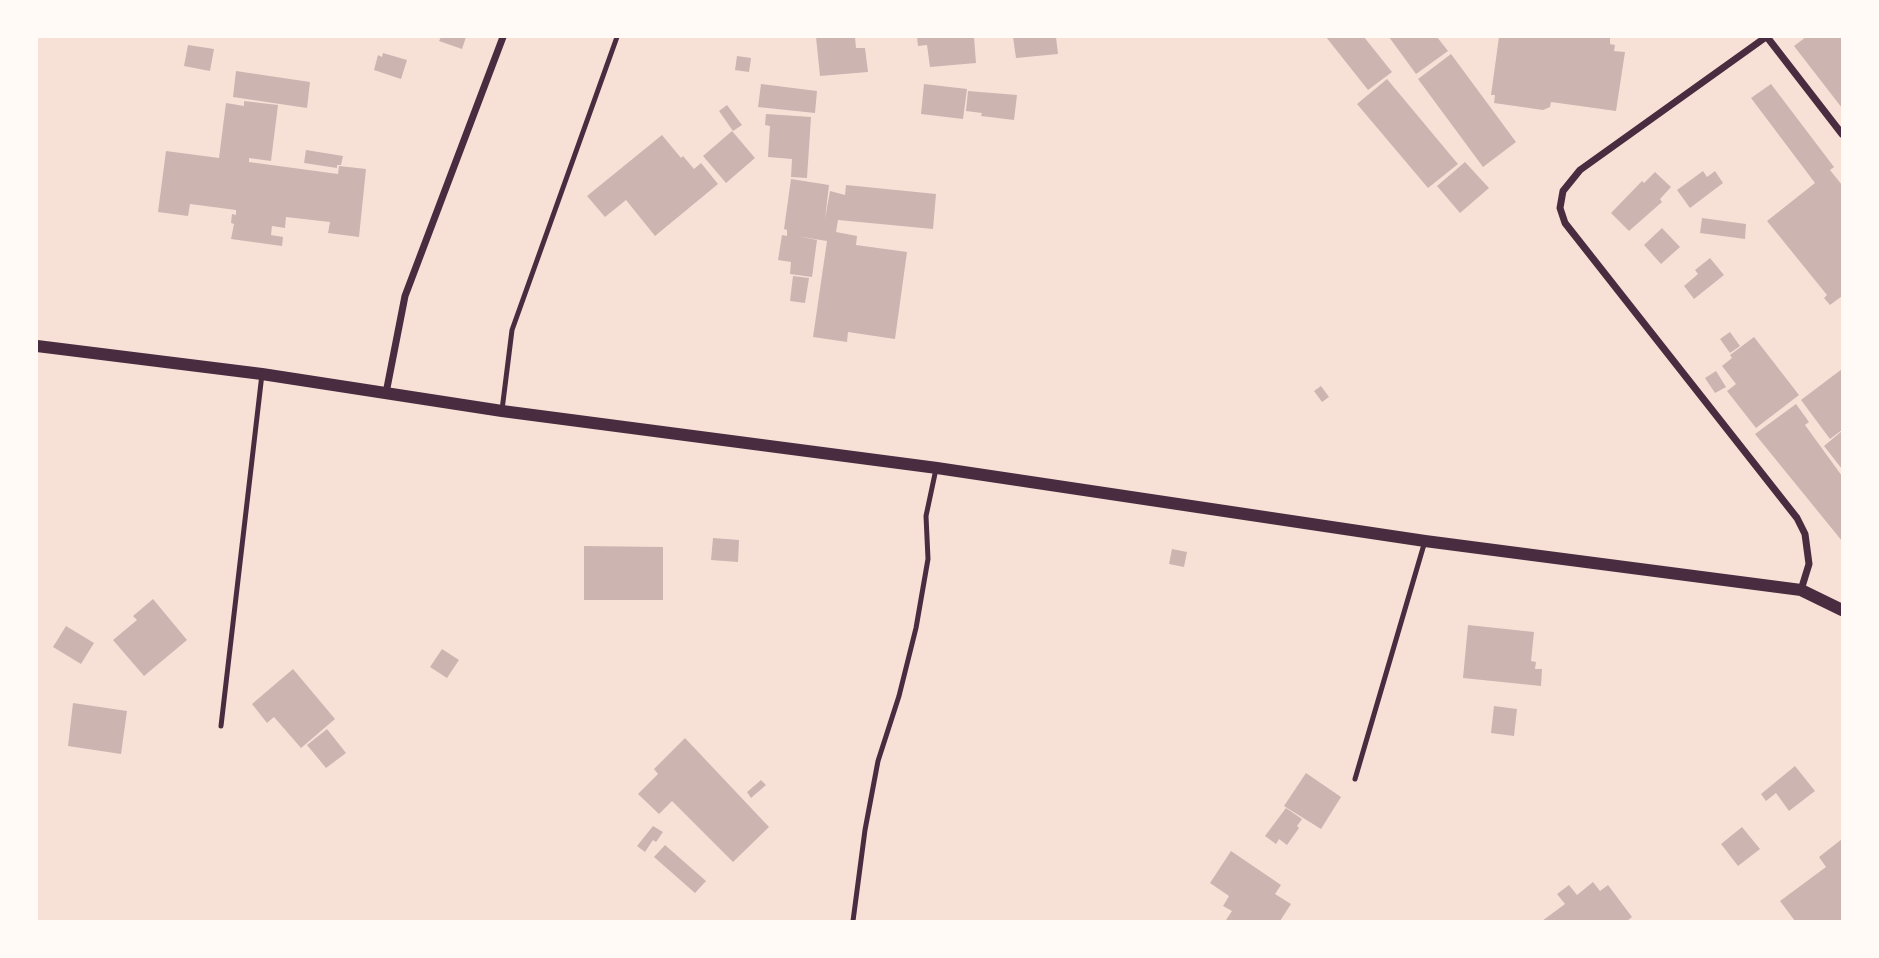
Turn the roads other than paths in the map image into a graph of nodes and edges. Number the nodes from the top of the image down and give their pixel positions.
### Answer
1 (503, 37) edge
2 (617, 37) edge
3 (1767, 37) edge
4 (1842, 134) edge
5 (37, 346) edge
6 (262, 374) junction
7 (386, 393) junction
8 (502, 411) junction
9 (937, 468) junction
10 (1425, 541) junction
11 (1801, 590) junction
12 (1842, 610) edge
13 (221, 726) dead end
14 (1355, 779) dead end
15 (853, 921) edge

1 - 7 street
2 - 8 lane
3 - 4 street
3 - 11 street
5 - 6 street
6 - 7 street
6 - 13 lane
7 - 8 street
8 - 9 street
9 - 10 street
9 - 15 lane
10 - 11 street
10 - 14 lane
11 - 12 street

